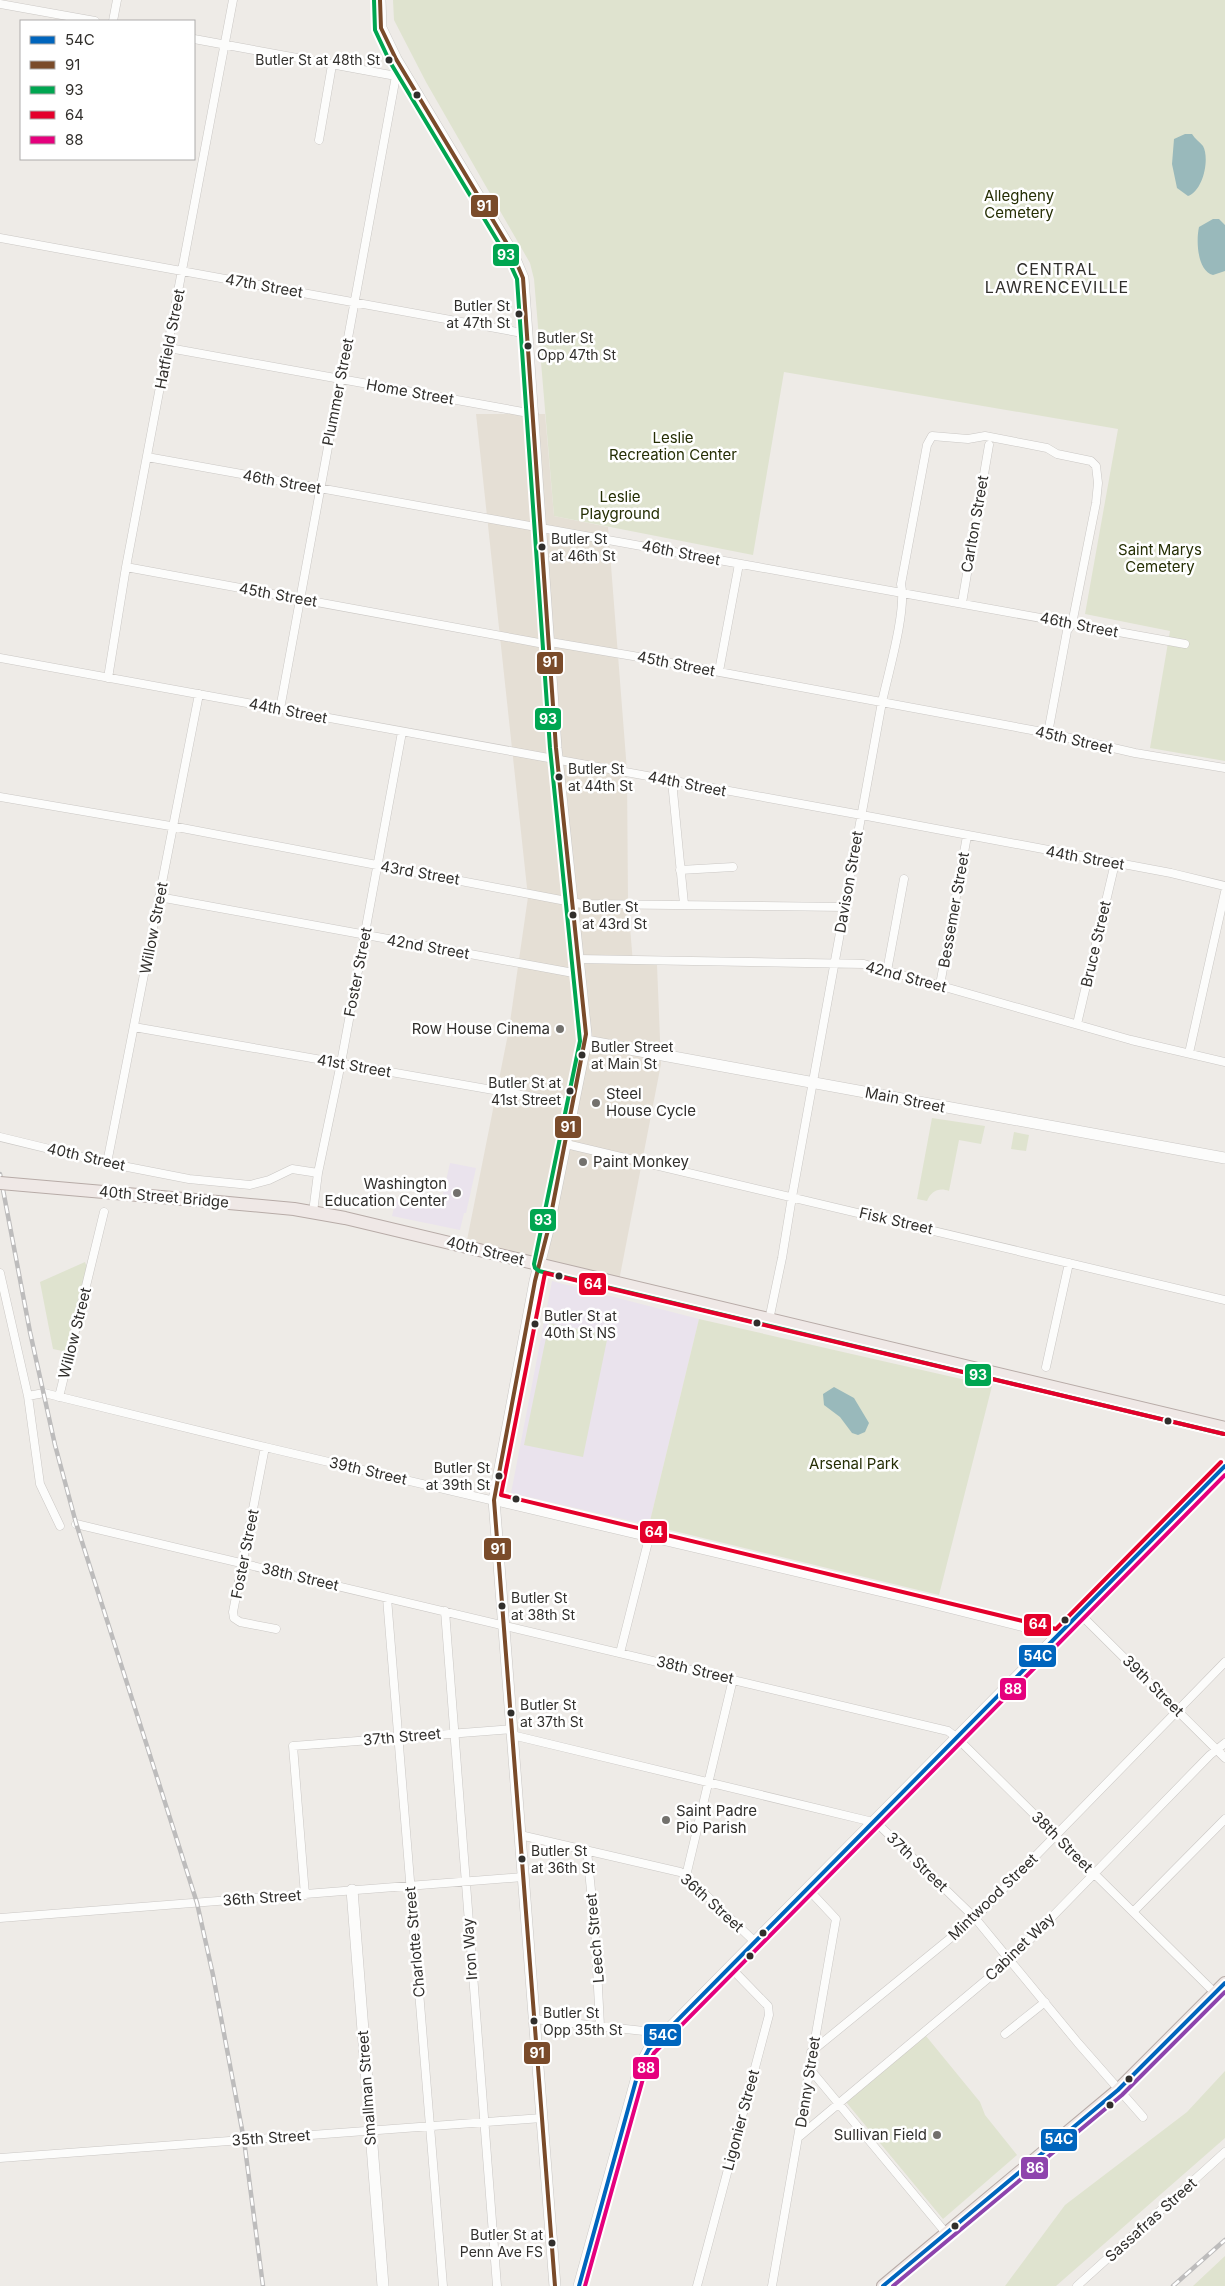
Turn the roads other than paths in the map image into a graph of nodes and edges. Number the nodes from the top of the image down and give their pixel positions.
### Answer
1 (117, 0) edge
2 (233, 0) edge
3 (380, 0) edge
4 (0, 4) edge
5 (89, 20) edge
6 (113, 20) edge
7 (195, 39) edge
8 (224, 45) junction
9 (332, 65) junction
10 (400, 74) junction
11 (319, 140) dead end
12 (0, 238) edge
13 (183, 271) junction
14 (355, 302) junction
15 (528, 334) junction
16 (168, 348) junction
17 (340, 379) junction
18 (534, 414) junction
19 (989, 445) dead end
20 (147, 458) junction
21 (320, 489) junction
22 (541, 528) junction
23 (739, 564) junction
24 (126, 567) junction
25 (903, 594) junction
26 (300, 599) junction
27 (962, 603) junction
28 (1072, 624) junction
29 (550, 642) junction
30 (1185, 644) dead end
31 (0, 658) edge
32 (718, 672) junction
33 (108, 678) junction
34 (199, 694) junction
35 (882, 702) junction
36 (280, 709) junction
37 (402, 732) junction
38 (1048, 733) junction
39 (557, 760) junction
40 (1225, 768) edge
41 (672, 782) junction
42 (0, 797) edge
43 (861, 816) junction
44 (174, 827) junction
45 (967, 836) junction
46 (1115, 863) junction
47 (378, 865) junction
48 (733, 867) dead end
49 (680, 870) junction
50 (904, 879) dead end
51 (1225, 886) edge
52 (1225, 892) edge
53 (159, 898) junction
54 (572, 902) junction
55 (684, 904) junction
56 (845, 907) junction
57 (365, 936) junction
58 (578, 958) junction
59 (835, 964) junction
60 (887, 971) junction
61 (579, 974) junction
62 (940, 985) junction
63 (1077, 1024) junction
64 (134, 1027) junction
65 (586, 1041) junction
66 (1189, 1053) junction
67 (1225, 1062) edge
68 (341, 1064) junction
69 (813, 1083) junction
70 (573, 1104) junction
71 (0, 1137) edge
72 (566, 1144) junction
73 (1225, 1158) edge
74 (107, 1163) junction
75 (318, 1174) junction
76 (0, 1183) edge
77 (792, 1197) junction
78 (104, 1212) dead end
79 (313, 1212) junction
80 (327, 1214) joint
81 (1069, 1263) junction
82 (540, 1265) junction
83 (0, 1273) edge
84 (1225, 1300) edge
85 (769, 1320) junction
86 (1046, 1367) dead end
87 (28, 1396) junction
88 (59, 1397) junction
89 (1225, 1428) edge
90 (265, 1447) junction
91 (1225, 1466) edge
92 (494, 1500) junction
93 (76, 1524) dead end
94 (60, 1526) dead end
95 (649, 1538) junction
96 (243, 1563) junction
97 (388, 1598) junction
98 (445, 1612) junction
99 (1080, 1614) junction
100 (504, 1625) junction
101 (276, 1629) dead end
102 (1058, 1636) junction
103 (620, 1652) junction
104 (1225, 1662) edge
105 (733, 1679) junction
106 (1178, 1712) junction
107 (512, 1732) junction
108 (453, 1733) junction
109 (956, 1737) junction
110 (399, 1738) junction
111 (1225, 1742) edge
112 (1216, 1750) junction
113 (1225, 1758) edge
114 (708, 1782) junction
115 (1225, 1819) edge
116 (873, 1822) junction
117 (520, 1835) junction
118 (1056, 1835) junction
119 (587, 1851) junction
120 (1095, 1874) junction
121 (686, 1876) junction
122 (523, 1877) junction
123 (465, 1880) junction
124 (411, 1886) junction
125 (807, 1888) junction
126 (352, 1890) junction
127 (305, 1895) junction
128 (1133, 1912) junction
129 (0, 1918) edge
130 (975, 1918) junction
131 (755, 1942) junction
132 (1010, 1960) junction
133 (730, 1967) junction
134 (1225, 1984) edge
135 (1215, 1993) junction
136 (1045, 2002) junction
137 (534, 2019) junction
138 (600, 2026) junction
139 (662, 2033) junction
140 (1005, 2034) dead end
141 (811, 2052) junction
142 (809, 2068) junction
143 (1118, 2090) junction
144 (839, 2103) junction
145 (1143, 2117) dead end
146 (542, 2118) junction
147 (484, 2122) junction
148 (430, 2126) junction
149 (371, 2131) junction
150 (800, 2136) junction
151 (1225, 2152) edge
152 (0, 2158) edge
153 (946, 2232) junction
154 (383, 2286) edge
155 (443, 2286) edge
156 (497, 2286) edge
157 (555, 2286) edge
158 (579, 2286) edge
159 (697, 2286) edge
160 (772, 2286) edge
161 (884, 2286) edge
162 (1077, 2286) edge

1 - 6 street
2 - 8 street, Hatfield Street
3 - 10 main road
4 - 5 street
7 - 8 street
8 - 9 street
8 - 13 street, Hatfield Street
9 - 10 street
9 - 11 street
10 - 14 street, Plummer Street
10 - 15 main road
12 - 13 street, 47th Street
13 - 14 street, 47th Street
13 - 16 street, Hatfield Street
14 - 15 street, 47th Street
14 - 17 street, Plummer Street
15 - 18 main road
16 - 17 street, Home Street
16 - 20 street, Hatfield Street
17 - 18 street, Home Street
17 - 21 street, Plummer Street
18 - 22 main road
19 - 27 street, Carlton Street
20 - 21 street, 46th Street
20 - 24 street, Hatfield Street
21 - 22 street, 46th Street
21 - 26 street, Plummer Street
22 - 23 street, 46th Street
22 - 29 main road
23 - 25 street, 46th Street
23 - 32 street
24 - 26 street, 45th Street
24 - 33 street, Hatfield Street
25 - 27 street, 46th Street
25 - 28 street, Davison Street
25 - 35 street, Davison Street
26 - 29 street, 45th Street
26 - 36 street, Plummer Street
27 - 28 street, 46th Street
28 - 30 street, 46th Street
28 - 38 street
29 - 32 street, 45th Street
29 - 39 main road
31 - 33 street, 44th Street
32 - 35 street, 45th Street
33 - 34 street, 44th Street
34 - 36 street, 44th Street
34 - 44 street, Willow Street
35 - 38 street, 45th Street
35 - 43 street, Davison Street
36 - 37 street, 44th Street
37 - 39 street, 44th Street
37 - 47 street, Foster Street
38 - 40 street, 45th Street
39 - 41 street, 44th Street
39 - 54 main road
41 - 43 street, 44th Street
41 - 49 street
42 - 44 street, 43rd Street
43 - 45 street, 44th Street
43 - 56 street, Davison Street
44 - 47 street, 43rd Street
44 - 53 street, Willow Street
45 - 46 street, 44th Street
45 - 62 street, Bessemer Street
46 - 51 street, 44th Street
46 - 63 street, Bruce Street
47 - 54 street, 43rd Street
47 - 57 street, Foster Street
48 - 49 street
49 - 55 street
50 - 60 street
52 - 66 street
53 - 57 street, 42nd Street
53 - 64 street, Willow Street
54 - 55 street, 43rd Street
54 - 58 main road
55 - 56 street, 43rd Street
56 - 59 street, Davison Street
57 - 61 street, 42nd Street
57 - 68 street, Foster Street
58 - 59 street, 42nd Street
58 - 61 main road
59 - 60 street, 42nd Street
59 - 69 street, Davison Street
60 - 62 street, 42nd Street
61 - 65 main road
62 - 63 street, 42nd Street
63 - 66 street, 42nd Street
64 - 68 street, 41st Street
64 - 74 street, Willow Street
65 - 69 main road, Main Street
65 - 70 main road
66 - 67 street, 42nd Street
68 - 70 street, 41st Street
68 - 75 street, Foster Street
69 - 73 main road, Main Street
69 - 77 street, Davison Street
70 - 72 main road
71 - 74 street, 40th Street
72 - 77 street, Fisk Street
72 - 82 main road
74 - 75 street, 40th Street
75 - 79 street, Foster Street
76 - 79 main road, 40th Street Bridge, bridge
77 - 81 street, Fisk Street
77 - 85 street, Davison Street
78 - 88 street, Willow Street
79 - 80 main road, 40th Street Bridge
80 - 82 main road, 40th Street
81 - 84 street, Fisk Street
81 - 86 street
82 - 85 main road, 40th Street
82 - 92 main road
83 - 87 street
85 - 89 main road, 40th Street
87 - 88 street, 39th Street
87 - 94 street
88 - 90 street, 39th Street
90 - 92 street, 39th Street
90 - 96 street, Foster Street
91 - 99 main road
92 - 95 street, 39th Street
92 - 100 main road
93 - 96 street, 38th Street
95 - 102 street, 39th Street
95 - 103 street
96 - 97 street, 38th Street
96 - 101 street, Foster Street
97 - 98 street, 38th Street
97 - 110 street, Charlotte Street
98 - 100 street, 38th Street
98 - 108 street, Iron Way
99 - 102 main road
99 - 106 street, 39th Street
100 - 103 street, 38th Street
100 - 107 main road
102 - 109 main road
103 - 105 street, 38th Street
104 - 106 street, Mintwood Street
105 - 109 street, 38th Street
105 - 114 street
106 - 112 street, 39th Street
106 - 118 street, Mintwood Street
107 - 108 street, 37th Street
107 - 114 street, 37th Street
107 - 117 main road
108 - 110 street, 37th Street
108 - 123 street, Iron Way
109 - 116 main road
109 - 118 street, 38th Street
110 - 124 street, Charlotte Street
110 - 127 street, 37th Street
111 - 112 street, Cabinet Way
112 - 113 street, 39th Street
112 - 120 street, Cabinet Way
114 - 116 street, 37th Street
114 - 121 street
115 - 128 street
116 - 125 main road
116 - 130 street, 37th Street
117 - 119 street, 36th Street
117 - 122 main road
118 - 120 street, 38th Street
118 - 130 street, Mintwood Street
119 - 121 street, 36th Street
119 - 138 street, Leech Street
120 - 128 street, 38th Street
120 - 132 street, Cabinet Way
121 - 131 street, 36th Street
122 - 123 street, 36th Street
122 - 137 main road
123 - 124 street, 36th Street
123 - 147 street, Iron Way
124 - 126 street, 36th Street
124 - 148 street, Charlotte Street
125 - 131 main road
125 - 141 street, Denny Street
126 - 127 street, 36th Street
126 - 149 main road, Smallman Street
127 - 129 street, 36th Street
128 - 135 street, 38th Street
130 - 132 street, 37th Street
130 - 141 street, Mintwood Street
131 - 133 main road
132 - 136 street, 37th Street
132 - 144 street, Cabinet Way
133 - 139 main road
133 - 159 street, Ligonier Street
134 - 135 main road
135 - 143 main road
136 - 140 street
136 - 143 street, 37th Street
137 - 138 street
137 - 146 main road
138 - 139 street
139 - 158 main road
141 - 142 street, Denny Street
142 - 144 street
142 - 150 street, Denny Street
143 - 145 street, 37th Street
143 - 153 main road
144 - 150 street, Cabinet Way
144 - 153 street
146 - 147 street, 35th Street
146 - 157 main road
147 - 148 street, 35th Street
147 - 156 street, Iron Way
148 - 149 street, 35th Street
148 - 155 street, Charlotte Street
149 - 152 street, 35th Street
149 - 154 main road, Smallman Street
150 - 160 street, Denny Street
151 - 162 street, Sassafras Street
153 - 161 main road

